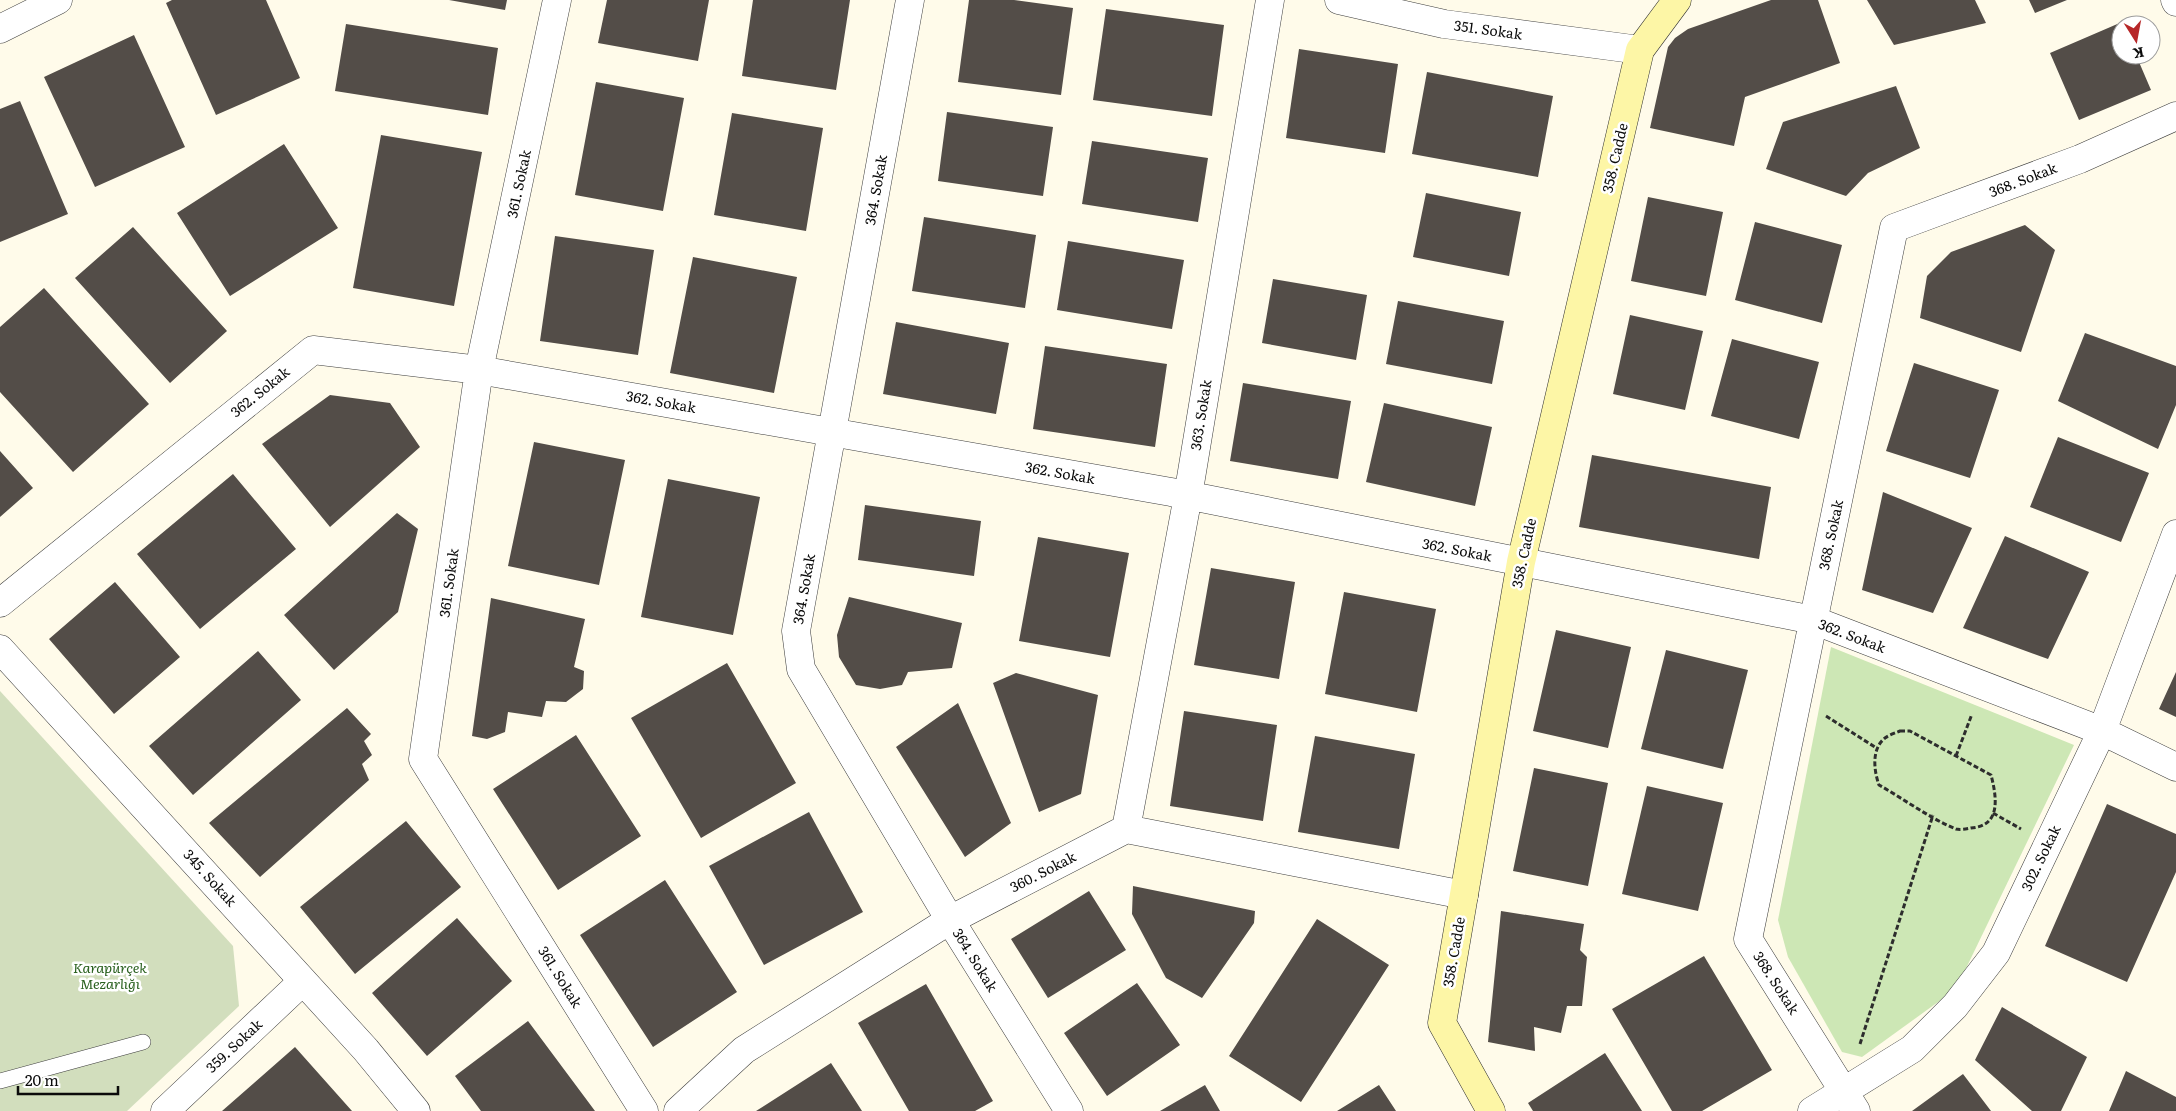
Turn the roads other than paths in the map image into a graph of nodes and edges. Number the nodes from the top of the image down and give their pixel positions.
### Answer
1 (58, 0) edge
2 (557, 0) edge
3 (910, 0) edge
4 (1270, 0) edge
5 (1339, 0) edge
6 (1677, 0) edge
7 (0, 29) edge
8 (1640, 50) junction
9 (2176, 116) edge
10 (480, 370) junction
11 (832, 433) junction
12 (1188, 496) junction
13 (2176, 534) edge
14 (1520, 562) junction
15 (0, 603) edge
16 (1813, 620) junction
17 (0, 648) edge
18 (2102, 731) junction
19 (2176, 767) edge
20 (1126, 829) junction
21 (1464, 895) junction
22 (950, 920) junction
23 (303, 980) junction
24 (143, 1042) dead end
25 (0, 1081) edge
26 (1851, 1101) edge
27 (166, 1111) edge
28 (416, 1111) edge
29 (644, 1111) edge
30 (678, 1111) edge
31 (1069, 1111) edge
32 (1491, 1111) edge
33 (1812, 1111) edge

1 - 7 street
2 - 10 street, 361. Sokak
3 - 11 street, 364. Sokak
4 - 12 street, 363. Sokak
5 - 8 street, 351. Sokak
6 - 8 street, 358. Cadde
8 - 14 street, 358. Cadde
9 - 16 street, 368. Sokak
10 - 11 street, 362. Sokak
10 - 15 street, 362. Sokak
10 - 29 street, 361. Sokak
11 - 12 street, 362. Sokak
11 - 22 street, 364. Sokak
12 - 14 street, 362. Sokak
12 - 20 street, 363. Sokak
13 - 18 street, 302. Sokak
14 - 16 street, 362. Sokak
14 - 21 street, 358. Cadde
16 - 18 street, 362. Sokak
16 - 26 street, 368. Sokak
17 - 23 street, 345. Sokak
18 - 19 street, 362. Sokak
18 - 26 street, 302. Sokak
20 - 21 street
20 - 22 street, 360. Sokak
21 - 32 street, 358. Cadde
22 - 30 street, 360. Sokak
22 - 31 street, 364. Sokak
23 - 27 street, 359. Sokak
23 - 28 street, 345. Sokak
24 - 25 lane
26 - 33 street, 302. Sokak

